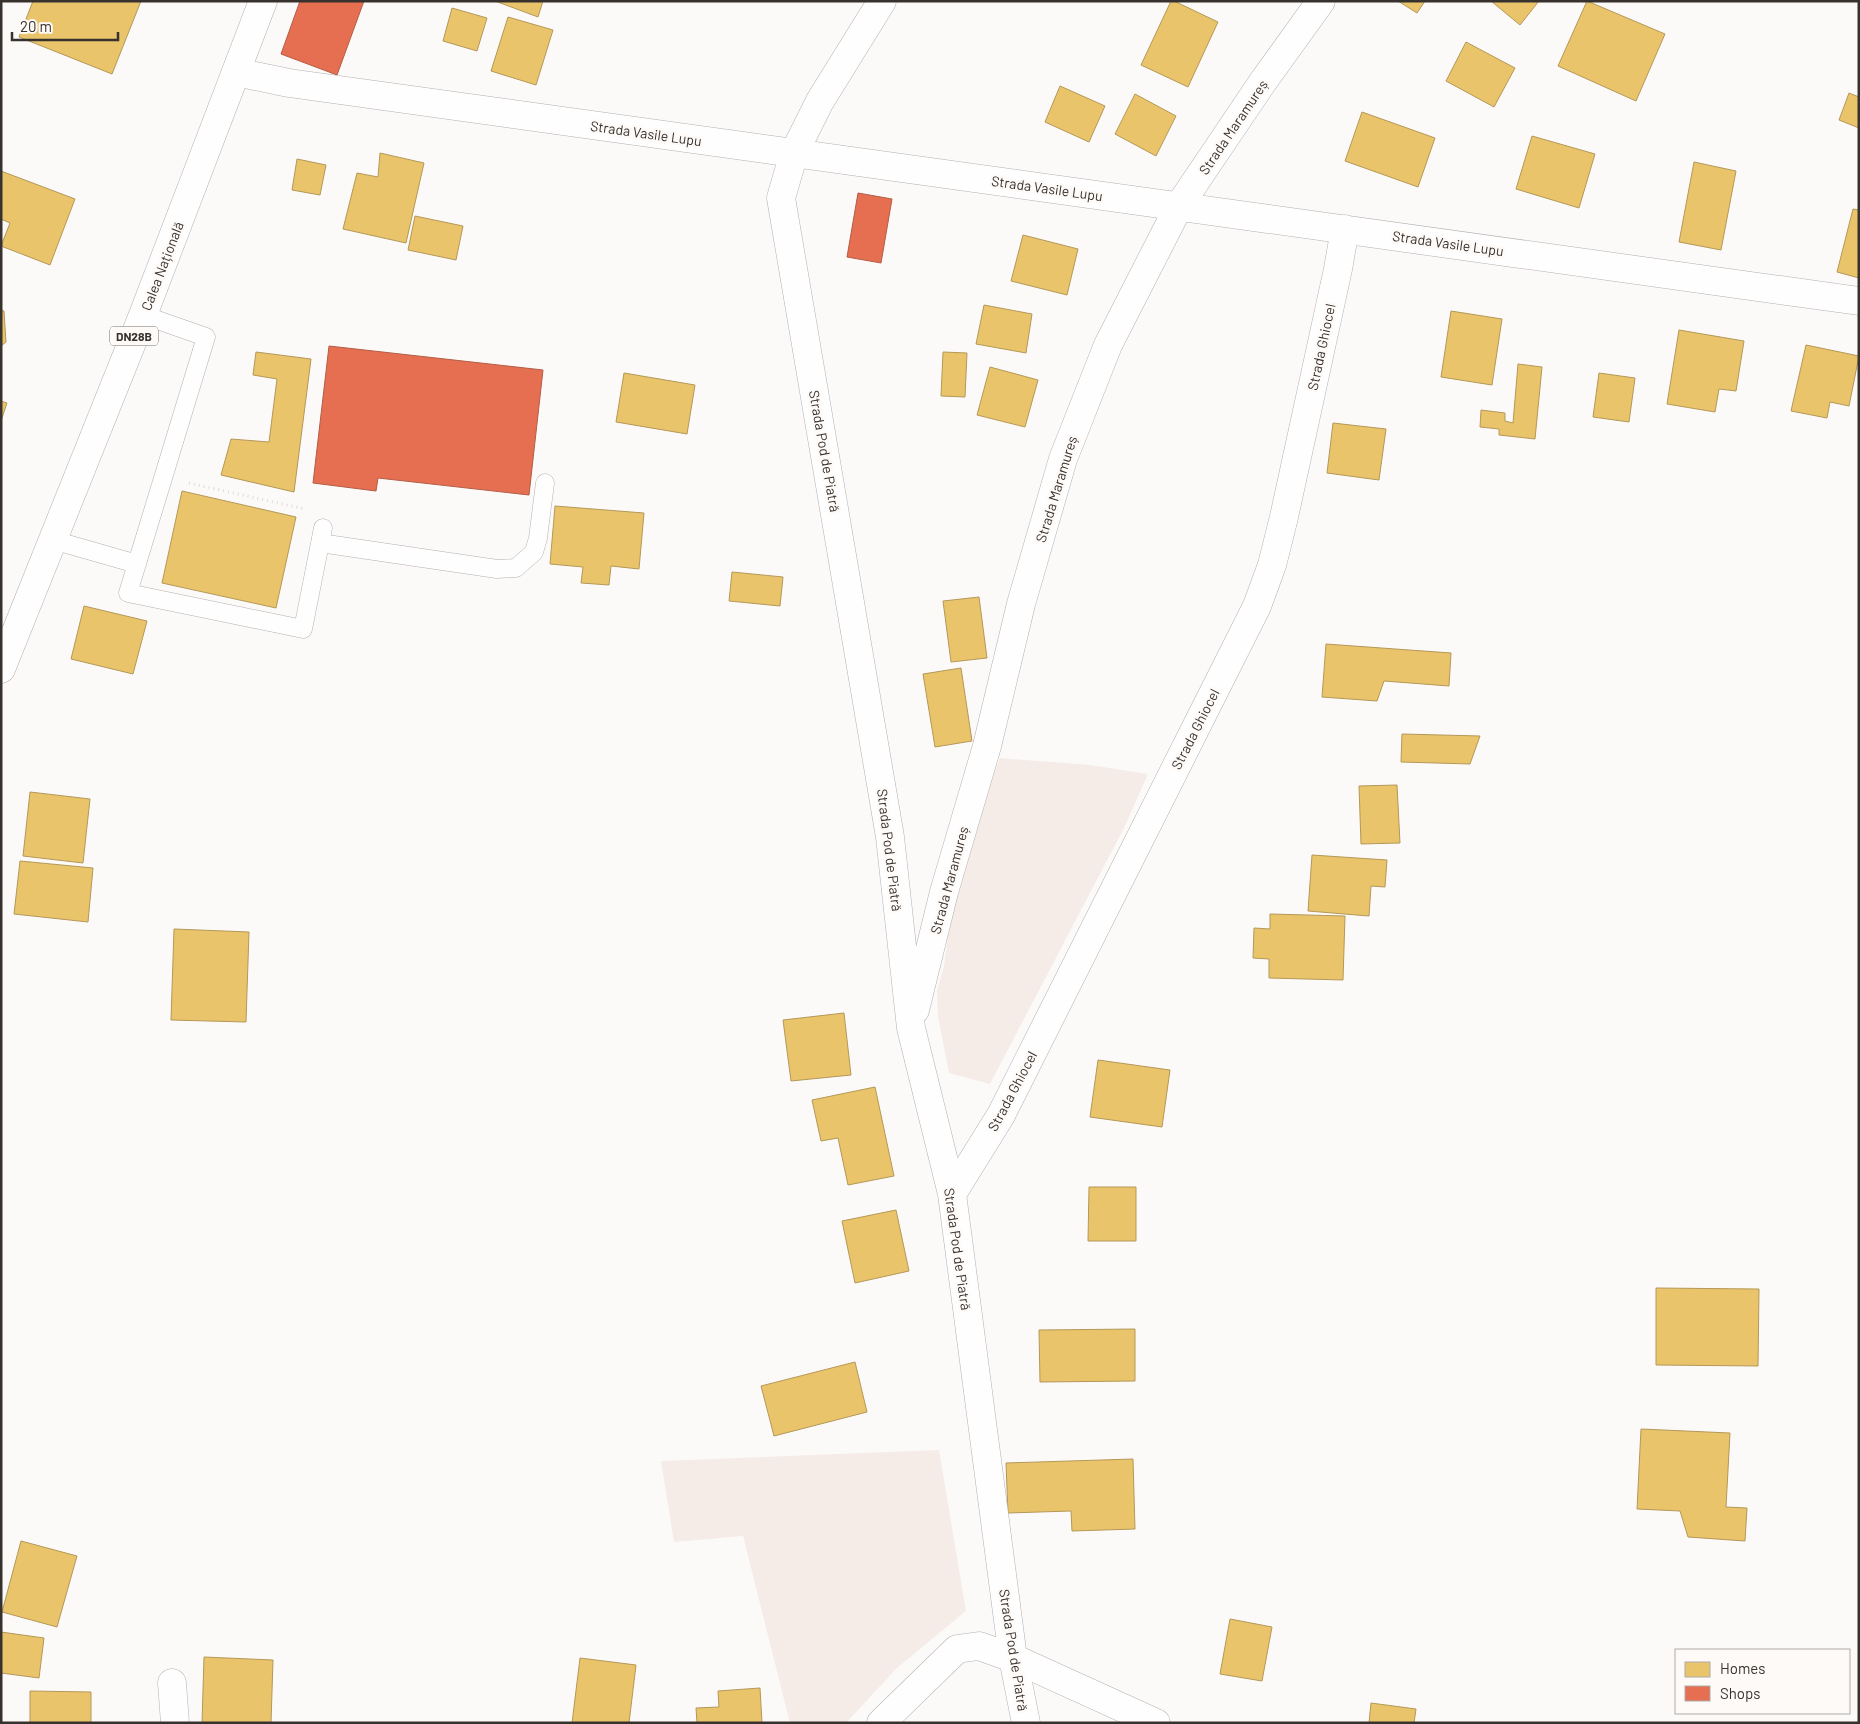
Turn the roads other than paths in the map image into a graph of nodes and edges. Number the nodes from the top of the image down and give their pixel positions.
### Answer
1 (262, 1) edge
2 (882, 1) edge
3 (1321, 1) edge
4 (236, 72) junction
5 (794, 154) junction
6 (1179, 206) junction
7 (1345, 229) junction
8 (1859, 301) edge
9 (143, 314) junction
10 (545, 483) dead end
11 (53, 540) junction
12 (137, 564) junction
13 (1, 669) edge
14 (910, 1028) junction
15 (952, 1194) junction
16 (1013, 1658) junction
17 (172, 1684) dead end
18 (175, 1723) edge
19 (881, 1723) edge
20 (1026, 1723) edge
21 (1156, 1723) edge

1 - 4 street, Calea Națională / DN28B
2 - 5 street, Strada Pod de Piatră
3 - 6 street, Strada Maramureș
4 - 5 street, Strada Vasile Lupu
4 - 9 street, Calea Națională / DN28B
5 - 6 street, Strada Vasile Lupu
5 - 14 street, Strada Pod de Piatră
6 - 7 street, Strada Vasile Lupu
6 - 14 street, Strada Maramureș
7 - 8 street, Strada Vasile Lupu
7 - 15 street, Strada Ghiocel
9 - 11 street, Calea Națională / DN28B
9 - 12 lane
10 - 12 lane
11 - 12 lane
11 - 13 street, Calea Națională / DN28B
14 - 15 street, Strada Pod de Piatră
15 - 16 street, Strada Pod de Piatră
16 - 19 street
16 - 20 street, Strada Pod de Piatră
16 - 21 street
17 - 18 street

